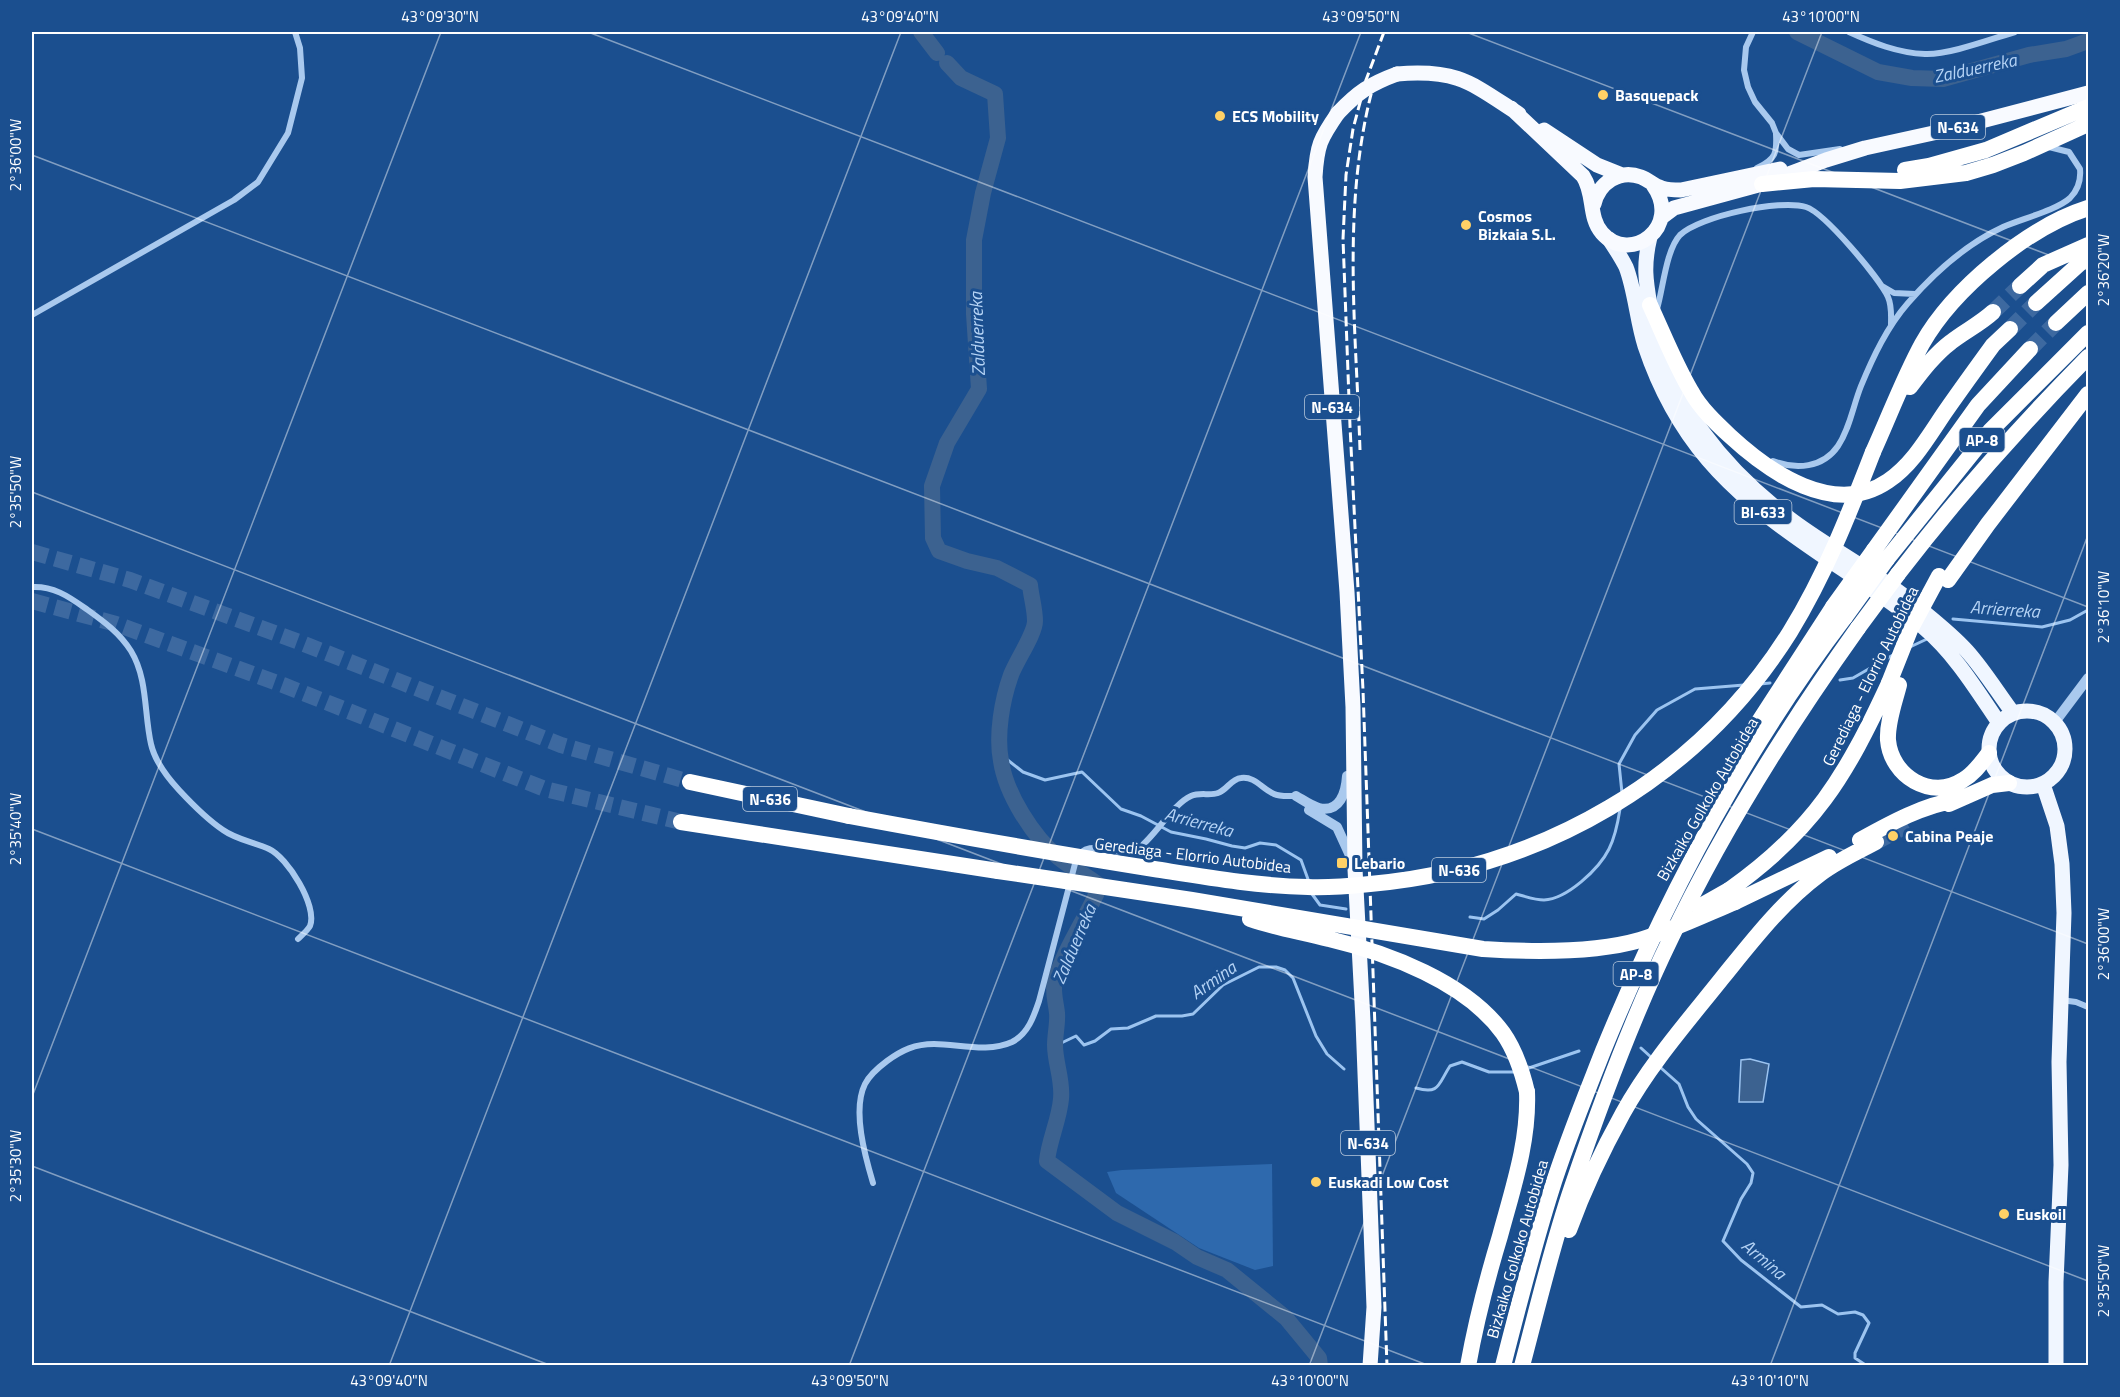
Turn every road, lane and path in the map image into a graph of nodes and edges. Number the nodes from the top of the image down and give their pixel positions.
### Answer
1 (295, 32) edge
2 (1753, 32) edge
3 (1850, 32) edge
4 (2011, 32) edge
5 (2088, 93) edge
6 (2088, 107) edge
7 (1511, 108) junction
8 (2088, 124) edge
9 (1776, 133) junction
10 (2039, 147) junction
11 (1865, 148) junction
12 (1827, 159) junction
13 (1622, 175) junction
14 (1814, 179) junction
15 (1720, 182) junction
16 (1762, 184) junction
17 (1653, 185) junction
18 (1593, 207) junction
19 (2088, 208) edge
20 (1662, 217) junction
21 (1650, 237) junction
22 (1610, 239) junction
23 (2088, 245) edge
24 (2088, 256) edge
25 (1882, 285) junction
26 (2020, 286) tunnel mouth
27 (2088, 293) edge
28 (1915, 294) junction
29 (2036, 303) tunnel mouth
30 (1653, 310) junction
31 (1993, 312) tunnel mouth
32 (32, 315) edge
33 (2056, 323) tunnel mouth
34 (1891, 326) junction
35 (2010, 328) tunnel mouth
36 (2088, 333) edge
37 (2030, 349) tunnel mouth
38 (2088, 357) edge
39 (2088, 394) edge
40 (1889, 417) junction
41 (1744, 448) junction
42 (1881, 555) junction
43 (32, 587) edge
44 (2088, 678) edge
45 (1894, 684) junction
46 (1353, 707) junction
47 (2013, 713) junction
48 (2055, 722) junction
49 (1999, 723) junction
50 (1989, 753) junction
51 (690, 782) tunnel mouth
52 (2009, 783) junction
53 (2043, 784) junction
54 (1296, 796) junction
55 (1957, 800) junction
56 (681, 822) tunnel mouth
57 (1908, 825) tunnel mouth
58 (1876, 842) tunnel mouth
59 (1355, 869) junction
60 (1732, 896) junction
61 (1192, 900) junction
62 (298, 939) dead end
63 (2060, 1000) junction
64 (2088, 1007) edge
65 (873, 1183) dead end
66 (1540, 1296) junction
67 (1370, 1365) edge
68 (1468, 1365) edge
69 (1503, 1365) edge
70 (1522, 1365) edge
71 (2056, 1365) edge

1 - 32 street
2 - 9 street
3 - 4 street
5 - 11 highway, N-634
6 - 14 highway
7 - 13 highway, N-634
7 - 18 highway, N-634
7 - 46 highway, N-634, bridge
8 - 10 highway
9 - 11 street
9 - 15 street
10 - 14 highway
10 - 28 street
11 - 12 highway, N-634
12 - 15 highway, N-634
12 - 16 highway, N-634
13 - 17 highway, N-634
13 - 18 highway
14 - 16 highway
15 - 17 highway, N-634
16 - 20 highway, N-634
17 - 20 highway
18 - 22 highway, N-634
19 - 40 highway
20 - 21 highway
21 - 22 highway
21 - 30 main road, BI-633
22 - 49 main road, BI-633
23 - 26 highway
24 - 29 highway
25 - 28 street
25 - 30 street
25 - 34 street
27 - 33 highway
28 - 34 street
30 - 41 highway
30 - 47 main road, BI-633
31 - 40 highway
34 - 41 street
35 - 41 highway
36 - 42 highway, Bizkaiko Golkoko Autobidea / AP-8
37 - 42 highway
38 - 66 highway, Bizkaiko Golkoko Autobidea / AP-8, bridge
39 - 45 highway
40 - 51 highway, Gerediaga - Elorrio Autobidea / N-636, bridge
42 - 69 highway, Bizkaiko Golkoko Autobidea / AP-8, bridge
43 - 62 street
44 - 48 street
45 - 50 highway
45 - 60 highway, Gerediaga - Elorrio Autobidea
46 - 54 street
46 - 59 highway, N-634
47 - 48 main road
47 - 49 main road
48 - 53 main road
49 - 50 main road
50 - 52 main road
52 - 53 main road
52 - 55 highway
53 - 63 main road
54 - 59 street
54 - 65 street
55 - 57 highway
55 - 60 highway
56 - 61 highway, N-636, bridge
58 - 66 highway
59 - 67 highway, N-634
60 - 61 highway, bridge
61 - 68 highway, bridge
63 - 64 street
63 - 71 main road
66 - 70 highway, Bizkaiko Golkoko Autobidea / AP-8

